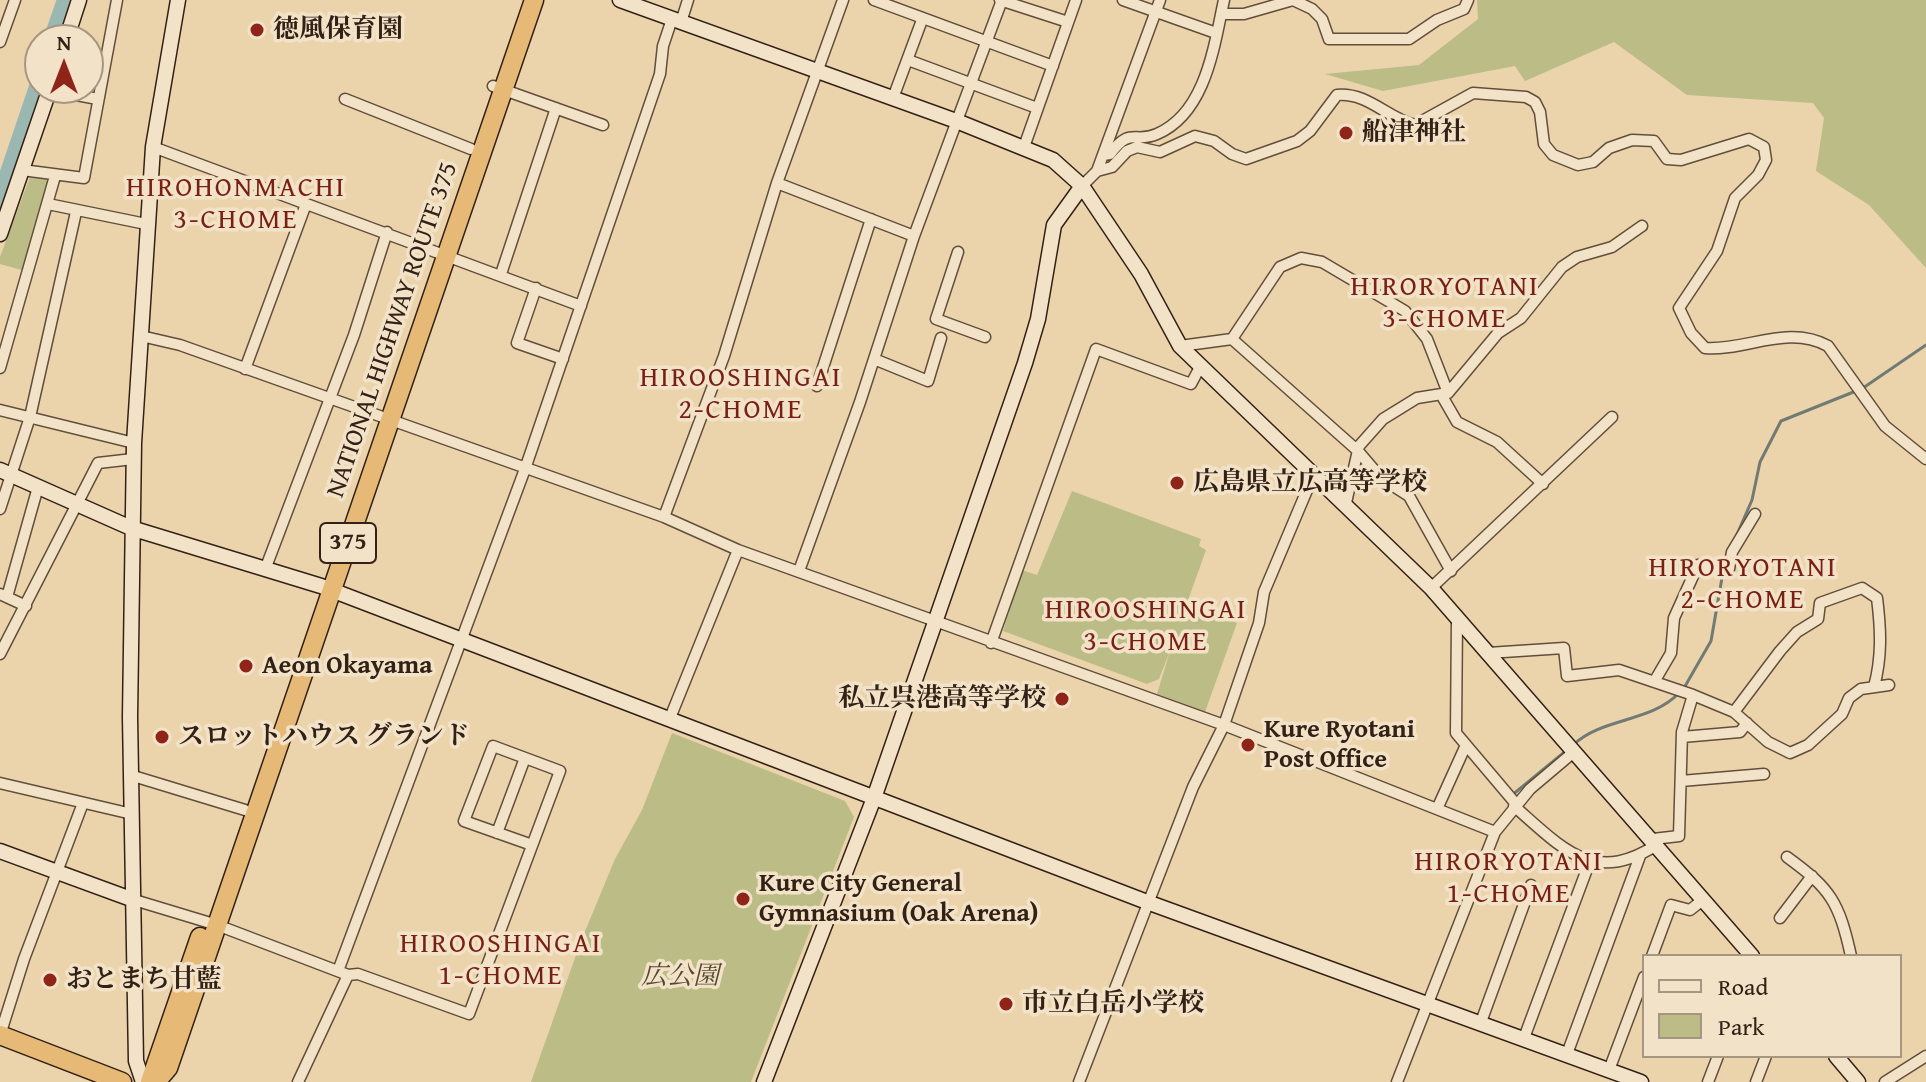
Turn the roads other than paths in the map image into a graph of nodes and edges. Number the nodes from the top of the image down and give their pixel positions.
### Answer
1 (15, 0) edge
2 (79, 0) edge
3 (117, 0) edge
4 (178, 0) edge
5 (522, 0) edge
6 (534, 0) edge
7 (620, 0) edge
8 (688, 0) edge
9 (843, 0) edge
10 (874, 0) edge
11 (1001, 0) edge
12 (1076, 0) edge
13 (1123, 0) edge
14 (1160, 0) edge
15 (1224, 0) edge
16 (1468, 0) edge
17 (1155, 12) junction
18 (1221, 14) junction
19 (676, 20) junction
20 (922, 20) junction
21 (1068, 22) junction
22 (71, 24) edge
23 (1216, 33) junction
24 (0, 42) edge
25 (987, 44) junction
26 (908, 60) junction
27 (1053, 66) junction
28 (104, 68) edge
29 (819, 71) junction
30 (972, 85) junction
31 (498, 87) junction
32 (893, 98) junction
33 (345, 99) dead end
34 (45, 104) edge
35 (97, 104) edge
36 (556, 108) junction
37 (1037, 108) junction
38 (959, 122) junction
39 (603, 125) dead end
40 (153, 147) junction
41 (1024, 147) junction
42 (471, 149) junction
43 (1103, 155) junction
44 (22, 170) junction
45 (1097, 171) junction
46 (55, 176) junction
47 (777, 183) junction
48 (1082, 186) junction
49 (48, 204) junction
50 (306, 204) junction
51 (76, 212) junction
52 (871, 219) junction
53 (146, 224) junction
54 (1642, 226) dead end
55 (387, 232) junction
56 (0, 234) edge
57 (914, 236) junction
58 (441, 252) junction
59 (958, 252) dead end
60 (501, 274) junction
61 (536, 288) junction
62 (581, 306) junction
63 (141, 336) junction
64 (985, 337) dead end
65 (941, 338) dead end
66 (1232, 339) junction
67 (1180, 346) junction
68 (563, 359) junction
69 (874, 359) junction
70 (1200, 367) junction
71 (0, 368) edge
72 (245, 369) junction
73 (817, 386) dead end
74 (1445, 394) junction
75 (328, 399) junction
76 (0, 410) edge
77 (30, 417) junction
78 (1612, 417) dead end
79 (384, 419) junction
80 (134, 443) junction
81 (1358, 451) junction
82 (133, 459) junction
83 (1926, 459) edge
84 (525, 469) junction
85 (6, 473) edge
86 (1313, 476) junction
87 (1543, 484) junction
88 (38, 487) junction
89 (75, 505) junction
90 (1345, 507) junction
91 (0, 509) edge
92 (1755, 514) dead end
93 (664, 517) junction
94 (131, 528) junction
95 (738, 550) junction
96 (266, 567) junction
97 (799, 571) junction
98 (1451, 571) junction
99 (327, 588) junction
100 (1431, 588) junction
101 (4, 596) edge
102 (26, 606) junction
103 (1457, 618) junction
104 (935, 620) junction
105 (461, 638) junction
106 (991, 643) junction
107 (1488, 653) junction
108 (0, 654) edge
109 (1654, 682) junction
110 (1889, 685) dead end
111 (1874, 687) junction
112 (1693, 695) junction
113 (1734, 712) junction
114 (670, 718) junction
115 (1747, 723) junction
116 (1224, 725) junction
117 (1682, 737) junction
118 (1466, 745) junction
119 (1575, 751) junction
120 (525, 758) junction
121 (1764, 774) dead end
122 (130, 775) junction
123 (1681, 781) junction
124 (0, 783) edge
125 (874, 798) junction
126 (83, 803) junction
127 (1515, 805) junction
128 (1437, 809) junction
129 (245, 810) junction
130 (132, 814) junction
131 (1495, 832) junction
132 (497, 833) junction
133 (1656, 842) junction
134 (532, 845) junction
135 (0, 851) edge
136 (1640, 856) junction
137 (1787, 857) dead end
138 (1590, 861) junction
139 (56, 872) junction
140 (1812, 876) junction
141 (1531, 885) dead end
142 (131, 899) junction
143 (1704, 899) junction
144 (1147, 902) junction
145 (1780, 918) dead end
146 (211, 924) junction
147 (1653, 954) edge
148 (1750, 954) edge
149 (1850, 954) edge
150 (343, 973) junction
151 (1642, 982) edge
152 (1430, 1003) junction
153 (1481, 1022) junction
154 (0, 1035) edge
155 (1524, 1038) junction
156 (1567, 1054) junction
157 (1926, 1056) edge
158 (1717, 1058) edge
159 (1765, 1058) edge
160 (1838, 1058) edge
161 (1609, 1070) junction
162 (122, 1082) edge
163 (143, 1082) edge
164 (150, 1082) edge
165 (156, 1082) edge
166 (298, 1082) edge
167 (764, 1082) edge
168 (1079, 1082) edge
169 (1397, 1082) edge
170 (1641, 1082) edge
171 (1708, 1082) edge
172 (1756, 1082) edge
173 (1858, 1082) edge
174 (1885, 1082) edge

1 - 24 street
2 - 22 street
3 - 28 street
4 - 40 street
5 - 31 highway, NATIONAL HIGHWAY ROUTE 375 / 375
6 - 31 highway, NATIONAL HIGHWAY ROUTE 375 / 375
7 - 19 street
8 - 19 street
9 - 29 street
10 - 20 street
11 - 21 street
11 - 25 street
12 - 21 street
13 - 17 street
14 - 17 street
15 - 18 street
16 - 18 street
17 - 23 street
17 - 43 street
18 - 23 street
19 - 29 street
19 - 62 street
20 - 25 street
20 - 26 street
21 - 27 street
23 - 43 street
25 - 27 street
25 - 30 street
26 - 30 street
26 - 32 street
27 - 37 street
29 - 32 street
29 - 47 street
30 - 37 street
30 - 38 street
31 - 36 street
31 - 42 highway, NATIONAL HIGHWAY ROUTE 375 / 375
31 - 58 highway, NATIONAL HIGHWAY ROUTE 375 / 375
32 - 38 street
33 - 42 street
34 - 44 street
35 - 46 street
36 - 39 street
36 - 60 street
37 - 41 street
38 - 41 street
38 - 57 street
40 - 50 street
40 - 53 street
41 - 48 street
42 - 58 highway, NATIONAL HIGHWAY ROUTE 375 / 375
43 - 45 street
44 - 46 street
44 - 56 street
45 - 48 street
45 - 83 street
46 - 49 street
47 - 52 street
47 - 93 street
48 - 67 street
48 - 104 street
49 - 51 street
49 - 71 street
50 - 55 street
50 - 72 street
51 - 53 street
51 - 77 street
52 - 57 street
52 - 73 street
53 - 63 street
54 - 74 street
55 - 58 street
55 - 75 street
57 - 69 street
58 - 60 street
58 - 79 highway, NATIONAL HIGHWAY ROUTE 375 / 375
59 - 64 street
60 - 61 street
61 - 62 street
61 - 68 street
62 - 68 street
63 - 72 street
63 - 80 street
65 - 69 street
66 - 67 street
66 - 74 street
66 - 81 street
67 - 70 street
68 - 84 street
69 - 97 street
70 - 86 street
70 - 106 street
72 - 75 street
74 - 81 street
74 - 87 street
75 - 79 street
75 - 96 street
76 - 77 street
77 - 80 street
77 - 85 street
78 - 87 street
79 - 84 street
79 - 99 highway, NATIONAL HIGHWAY ROUTE 375 / 375
80 - 82 street
81 - 90 street
81 - 98 street
82 - 89 street
82 - 94 street
84 - 93 street
84 - 105 street
85 - 88 street
85 - 91 street
86 - 90 street
86 - 116 street
87 - 98 street
88 - 89 street
88 - 101 street
89 - 94 street
89 - 102 street
90 - 100 street
92 - 109 street
93 - 95 street
94 - 96 street
94 - 122 street
95 - 97 street
95 - 114 street
96 - 99 street
97 - 104 street
98 - 100 street
99 - 105 street
99 - 129 highway, NATIONAL HIGHWAY ROUTE 375 / 375
99 - 146 highway, NATIONAL HIGHWAY ROUTE 375 / 375
100 - 103 street
101 - 102 street
102 - 108 street
103 - 107 street
103 - 118 street
104 - 106 street
104 - 125 street
105 - 114 street
105 - 150 street
106 - 116 street
107 - 109 street
107 - 119 street
109 - 112 street
110 - 111 street
111 - 113 street
111 - 115 street
112 - 113 street
112 - 117 street
113 - 115 street
114 - 125 street
115 - 117 street
116 - 128 street
116 - 144 street
117 - 123 street
118 - 127 street
118 - 128 street
119 - 127 street
119 - 133 street
120 - 132 street
120 - 132 street
120 - 134 street
121 - 123 street
122 - 129 street
122 - 130 street
123 - 133 street
124 - 126 street
125 - 144 street
125 - 167 street
126 - 130 street
126 - 139 street
127 - 131 street
127 - 138 street
128 - 131 street
129 - 146 highway, NATIONAL HIGHWAY ROUTE 375 / 375
130 - 142 street
131 - 152 street
132 - 134 street
133 - 136 street
133 - 143 street
134 - 150 street
135 - 139 street
136 - 138 street
136 - 156 street
137 - 140 street
138 - 155 street
139 - 142 street
139 - 154 street
140 - 145 street
140 - 149 street
141 - 153 street
142 - 146 street
142 - 163 street
143 - 147 street
143 - 148 street
144 - 152 street
144 - 168 street
146 - 150 street
146 - 164 highway, NATIONAL HIGHWAY ROUTE 375 / 375
146 - 165 highway, NATIONAL HIGHWAY ROUTE 375 / 375
150 - 166 street
151 - 161 street
152 - 153 street
152 - 169 street
153 - 155 street
154 - 162 highway
155 - 156 street
156 - 161 street
157 - 174 street
158 - 171 street
159 - 172 street
160 - 173 street
161 - 170 street

